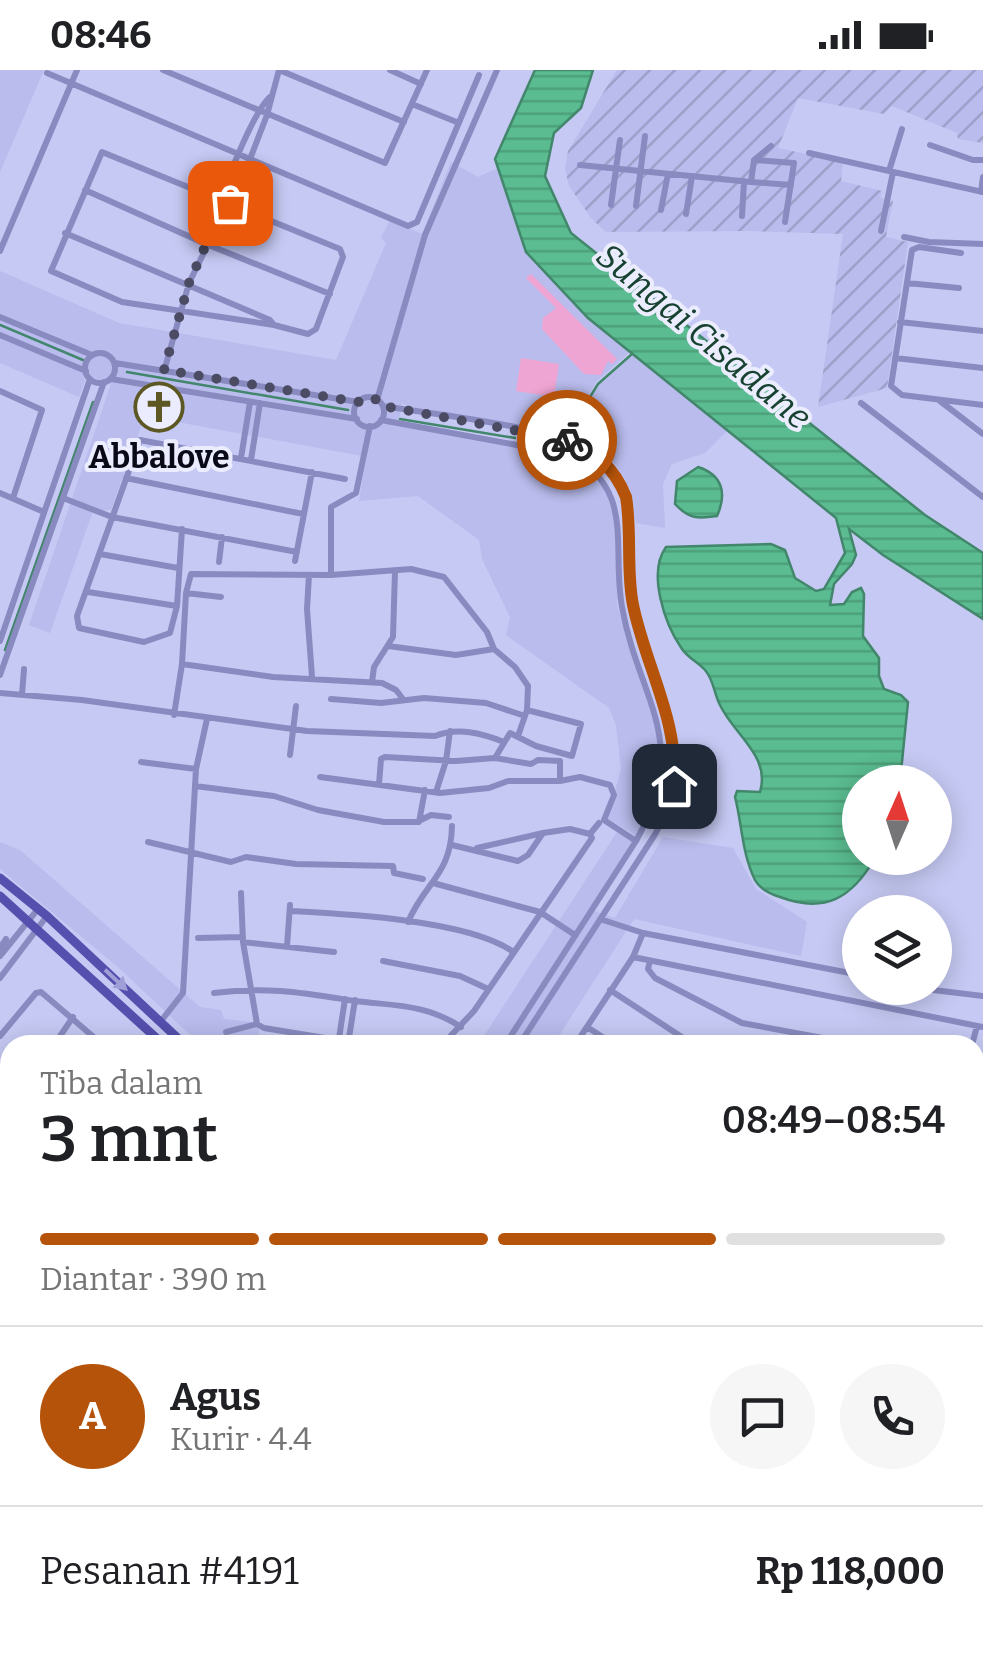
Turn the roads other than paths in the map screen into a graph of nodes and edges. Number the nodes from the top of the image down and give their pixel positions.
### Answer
1 (77, 70) edge
2 (163, 70) edge
3 (279, 70) edge
4 (390, 70) edge
5 (427, 70) edge
6 (497, 70) edge
7 (48, 73) dead end
8 (479, 74) dead end
9 (71, 84) junction
10 (421, 84) junction
11 (412, 104) junction
12 (263, 114) junction
13 (404, 122) junction
14 (459, 123) junction
15 (902, 129) dead end
16 (646, 136) dead end
17 (620, 140) dead end
18 (930, 145) dead end
19 (771, 146) dead end
20 (809, 153) dead end
21 (240, 154) junction
22 (250, 158) junction
23 (754, 160) junction
24 (983, 160) edge
25 (580, 165) dead end
26 (616, 169) junction
27 (640, 171) junction
28 (891, 172) junction
29 (668, 174) junction
30 (692, 176) junction
31 (983, 177) edge
32 (748, 181) junction
33 (790, 185) junction
34 (84, 190) junction
35 (982, 192) edge
36 (222, 200) junction
37 (230, 203) junction
38 (611, 205) dead end
39 (636, 206) dead end
40 (660, 210) dead end
41 (686, 214) dead end
42 (742, 216) dead end
43 (216, 222) junction
44 (785, 222) dead end
45 (881, 230) dead end
46 (65, 232) junction
47 (904, 238) dead end
48 (206, 244) junction
49 (983, 244) edge
50 (0, 251) edge
51 (961, 253) dead end
52 (189, 283) junction
53 (907, 283) junction
54 (959, 288) dead end
55 (330, 294) junction
56 (178, 313) junction
57 (0, 317) edge
58 (900, 322) junction
59 (274, 325) junction
60 (983, 331) edge
61 (0, 335) edge
62 (92, 355) junction
63 (895, 358) junction
64 (114, 362) junction
65 (983, 368) edge
66 (164, 370) junction
67 (88, 375) junction
68 (107, 380) junction
69 (0, 392) edge
70 (940, 400) junction
71 (250, 402) junction
72 (358, 402) junction
73 (260, 403) junction
74 (380, 403) junction
75 (861, 403) dead end
76 (983, 405) edge
77 (398, 408) junction
78 (357, 419) junction
79 (381, 420) junction
80 (395, 422) junction
81 (370, 426) junction
82 (526, 431) junction
83 (983, 434) edge
84 (524, 446) junction
85 (241, 458) junction
86 (251, 460) junction
87 (312, 472) junction
88 (126, 478) junction
89 (345, 479) dead end
90 (0, 493) edge
91 (983, 497) edge
92 (13, 498) junction
93 (63, 498) junction
94 (44, 512) junction
95 (304, 514) junction
96 (112, 516) junction
97 (182, 529) junction
98 (222, 537) junction
99 (296, 552) junction
100 (100, 554) junction
101 (295, 561) dead end
102 (219, 562) dead end
103 (178, 568) junction
104 (395, 571) junction
105 (309, 575) junction
106 (331, 575) junction
107 (88, 592) junction
108 (186, 593) junction
109 (221, 597) dead end
110 (177, 606) junction
111 (0, 641) edge
112 (388, 646) junction
113 (494, 649) junction
114 (3, 656) edge
115 (182, 664) junction
116 (24, 669) dead end
117 (0, 675) edge
118 (312, 677) junction
119 (372, 682) junction
120 (0, 693) edge
121 (22, 695) junction
122 (331, 699) dead end
123 (403, 699) junction
124 (296, 706) dead end
125 (526, 713) junction
126 (174, 714) junction
127 (207, 719) junction
128 (293, 730) junction
129 (450, 731) junction
130 (518, 736) junction
131 (504, 742) junction
132 (290, 755) dead end
133 (495, 758) junction
134 (561, 758) junction
135 (446, 761) junction
136 (140, 762) dead end
137 (196, 769) junction
138 (320, 776) dead end
139 (560, 781) junction
140 (379, 784) junction
141 (195, 786) junction
142 (425, 790) junction
143 (436, 792) junction
144 (419, 822) junction
145 (599, 823) dead end
146 (543, 832) junction
147 (590, 834) junction
148 (636, 841) junction
149 (148, 842) dead end
150 (452, 845) junction
151 (476, 848) junction
152 (191, 850) junction
153 (0, 878) edge
154 (423, 878) dead end
155 (432, 883) junction
156 (241, 894) dead end
157 (0, 896) edge
158 (42, 912) junction
159 (540, 912) junction
160 (600, 919) junction
161 (28, 920) junction
162 (408, 922) junction
163 (37, 929) junction
164 (642, 933) junction
165 (575, 935) junction
166 (198, 938) dead end
167 (6, 939) dead end
168 (243, 940) junction
169 (286, 946) junction
170 (0, 948) edge
171 (512, 951) junction
172 (334, 952) dead end
173 (0, 956) edge
174 (633, 957) junction
175 (383, 961) dead end
176 (650, 961) junction
177 (842, 972) edge
178 (0, 978) edge
179 (252, 988) junction
180 (486, 988) junction
181 (610, 990) junction
182 (952, 992) edge
183 (214, 993) dead end
184 (983, 996) edge
185 (345, 998) junction
186 (355, 1000) junction
187 (73, 1017) junction
188 (161, 1021) junction
189 (257, 1024) junction
190 (980, 1026) edge
191 (586, 1027) junction
192 (461, 1028) junction
193 (226, 1032) dead end
194 (1, 1035) edge
195 (61, 1035) edge
196 (92, 1035) edge
197 (153, 1035) edge
198 (175, 1035) edge
199 (300, 1035) edge
200 (340, 1035) edge
201 (349, 1035) edge
202 (453, 1035) edge
203 (511, 1035) edge
204 (525, 1035) edge
205 (581, 1035) edge
206 (599, 1035) edge
207 (679, 1035) edge
208 (811, 1035) edge

1 - 9 street
2 - 12 street
3 - 12 street
3 - 13 street
4 - 10 street
5 - 10 street
6 - 74 street
7 - 9 street
8 - 14 street
9 - 21 street
9 - 50 street
10 - 11 street
11 - 13 street
11 - 14 street
12 - 13 street
12 - 21 street
12 - 22 street
14 - 22 street
15 - 28 street
16 - 27 street
17 - 26 street
18 - 24 street
19 - 23 street
20 - 28 street
21 - 22 street
21 - 36 street
22 - 37 street
23 - 32 street
23 - 33 street
25 - 26 street
26 - 27 street
26 - 38 street
27 - 29 street
27 - 39 street
28 - 35 street
28 - 45 street
29 - 30 street
29 - 40 street
30 - 32 street
30 - 41 street
31 - 35 street
32 - 33 street
32 - 42 street
33 - 44 street
34 - 36 street
34 - 46 street
34 - 48 street
36 - 37 street
36 - 43 street
37 - 43 street
37 - 55 street
43 - 48 street
46 - 52 street
46 - 56 street
47 - 49 street
48 - 52 street
48 - 55 street
51 - 53 street
52 - 56 street
52 - 59 street
53 - 54 street
53 - 58 street
55 - 59 street
56 - 59 street
56 - 66 street
57 - 62 street
58 - 60 street
58 - 63 street
61 - 67 street
62 - 64 street
62 - 67 street
63 - 65 street
63 - 70 street
64 - 66 street
64 - 68 street
66 - 72 street
67 - 68 street
67 - 94 street
68 - 71 street
68 - 93 street
69 - 92 street
70 - 76 street
70 - 83 street
71 - 73 street
71 - 85 street
72 - 74 street
72 - 78 street
73 - 78 street
73 - 86 street
74 - 77 street
74 - 79 street
75 - 91 street
77 - 80 street
77 - 82 street
78 - 81 street
79 - 80 street
79 - 81 street
80 - 84 street
81 - 106 street
82 - 84 street
82 - 160 street
84 - 148 street
85 - 86 street
85 - 88 street
86 - 87 street
87 - 89 street
87 - 95 street
88 - 95 street
88 - 96 street
90 - 92 street
92 - 94 street
93 - 96 street
93 - 114 street
94 - 111 street
95 - 99 street
96 - 97 street
96 - 100 street
97 - 98 street
97 - 103 street
98 - 99 street
98 - 102 street
99 - 101 street
100 - 103 street
100 - 107 street
103 - 110 street
104 - 106 street
104 - 112 street
104 - 113 street
105 - 106 street
105 - 108 street
105 - 118 street
107 - 110 street
107 - 110 street
108 - 109 street
108 - 115 street
112 - 113 street
112 - 119 street
113 - 125 street
114 - 117 street
115 - 118 street
115 - 126 street
116 - 121 street
118 - 119 street
119 - 123 street
120 - 121 street
121 - 126 street
122 - 123 street
123 - 125 street
124 - 128 street
125 - 130 street
125 - 134 street
126 - 127 street
127 - 128 street
127 - 137 street
128 - 129 street
128 - 132 street
129 - 131 street
129 - 135 street
130 - 131 street
130 - 134 street
131 - 133 street
133 - 134 street
133 - 135 street
134 - 139 street
135 - 140 street
135 - 143 street
136 - 137 street
137 - 141 street
138 - 140 street
139 - 143 street
139 - 148 street
140 - 142 street
141 - 144 street
141 - 152 street
142 - 143 street
142 - 144 street
144 - 150 street
145 - 147 street
146 - 147 street
146 - 151 street
146 - 151 street
147 - 159 street
148 - 165 street
149 - 152 street
150 - 151 street
150 - 155 street
152 - 154 street
152 - 188 street
153 - 158 main road
155 - 159 street
155 - 162 street
156 - 168 street
157 - 161 main road
158 - 161 street
158 - 163 street
158 -> 188 main road
159 - 165 street
159 - 171 street
160 - 164 street
160 - 204 street
161 - 163 main road
161 - 173 street
162 - 169 street
162 - 171 street
163 - 178 street
163 - 197 main road
164 - 174 street
164 - 177 street
165 - 203 street
166 - 168 street
167 - 170 street
168 - 169 street
168 - 179 street
169 - 172 street
171 - 180 street
174 - 176 street
174 - 181 street
175 - 180 street
176 - 190 street
176 - 208 street
179 - 183 street
179 - 185 street
179 - 189 street
180 - 192 street
181 - 191 street
181 - 207 street
182 - 184 street
185 - 186 street
185 - 200 street
186 - 192 street
186 - 201 street
187 - 194 street
187 - 195 street
187 - 196 street
188 - 198 main road
189 - 193 street
189 - 199 street
191 - 205 street
191 - 206 street
192 - 202 street

